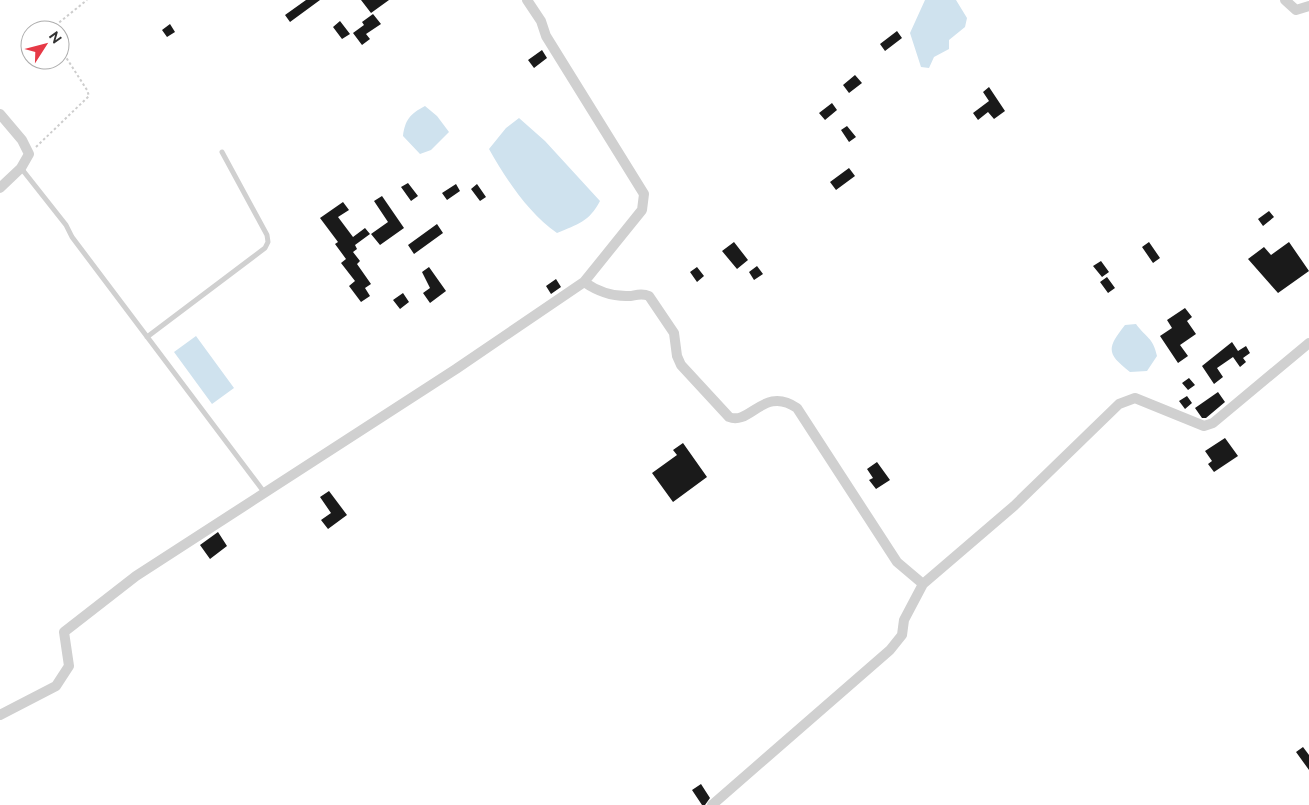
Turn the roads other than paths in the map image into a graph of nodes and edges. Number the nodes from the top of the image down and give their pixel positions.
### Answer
1 (527, 0) edge
2 (1284, 0) edge
3 (1309, 6) edge
4 (0, 114) edge
5 (222, 152) dead end
6 (21, 168) junction
7 (0, 188) edge
8 (584, 282) junction
9 (146, 337) junction
10 (1308, 345) edge
11 (264, 492) junction
12 (923, 584) junction
13 (0, 715) edge
14 (712, 805) edge

1 - 8 street
2 - 3 street
4 - 6 street
5 - 9 lane
6 - 7 street
6 - 9 lane
8 - 11 street
8 - 12 street
9 - 11 lane
10 - 12 street
11 - 13 street
12 - 14 street

